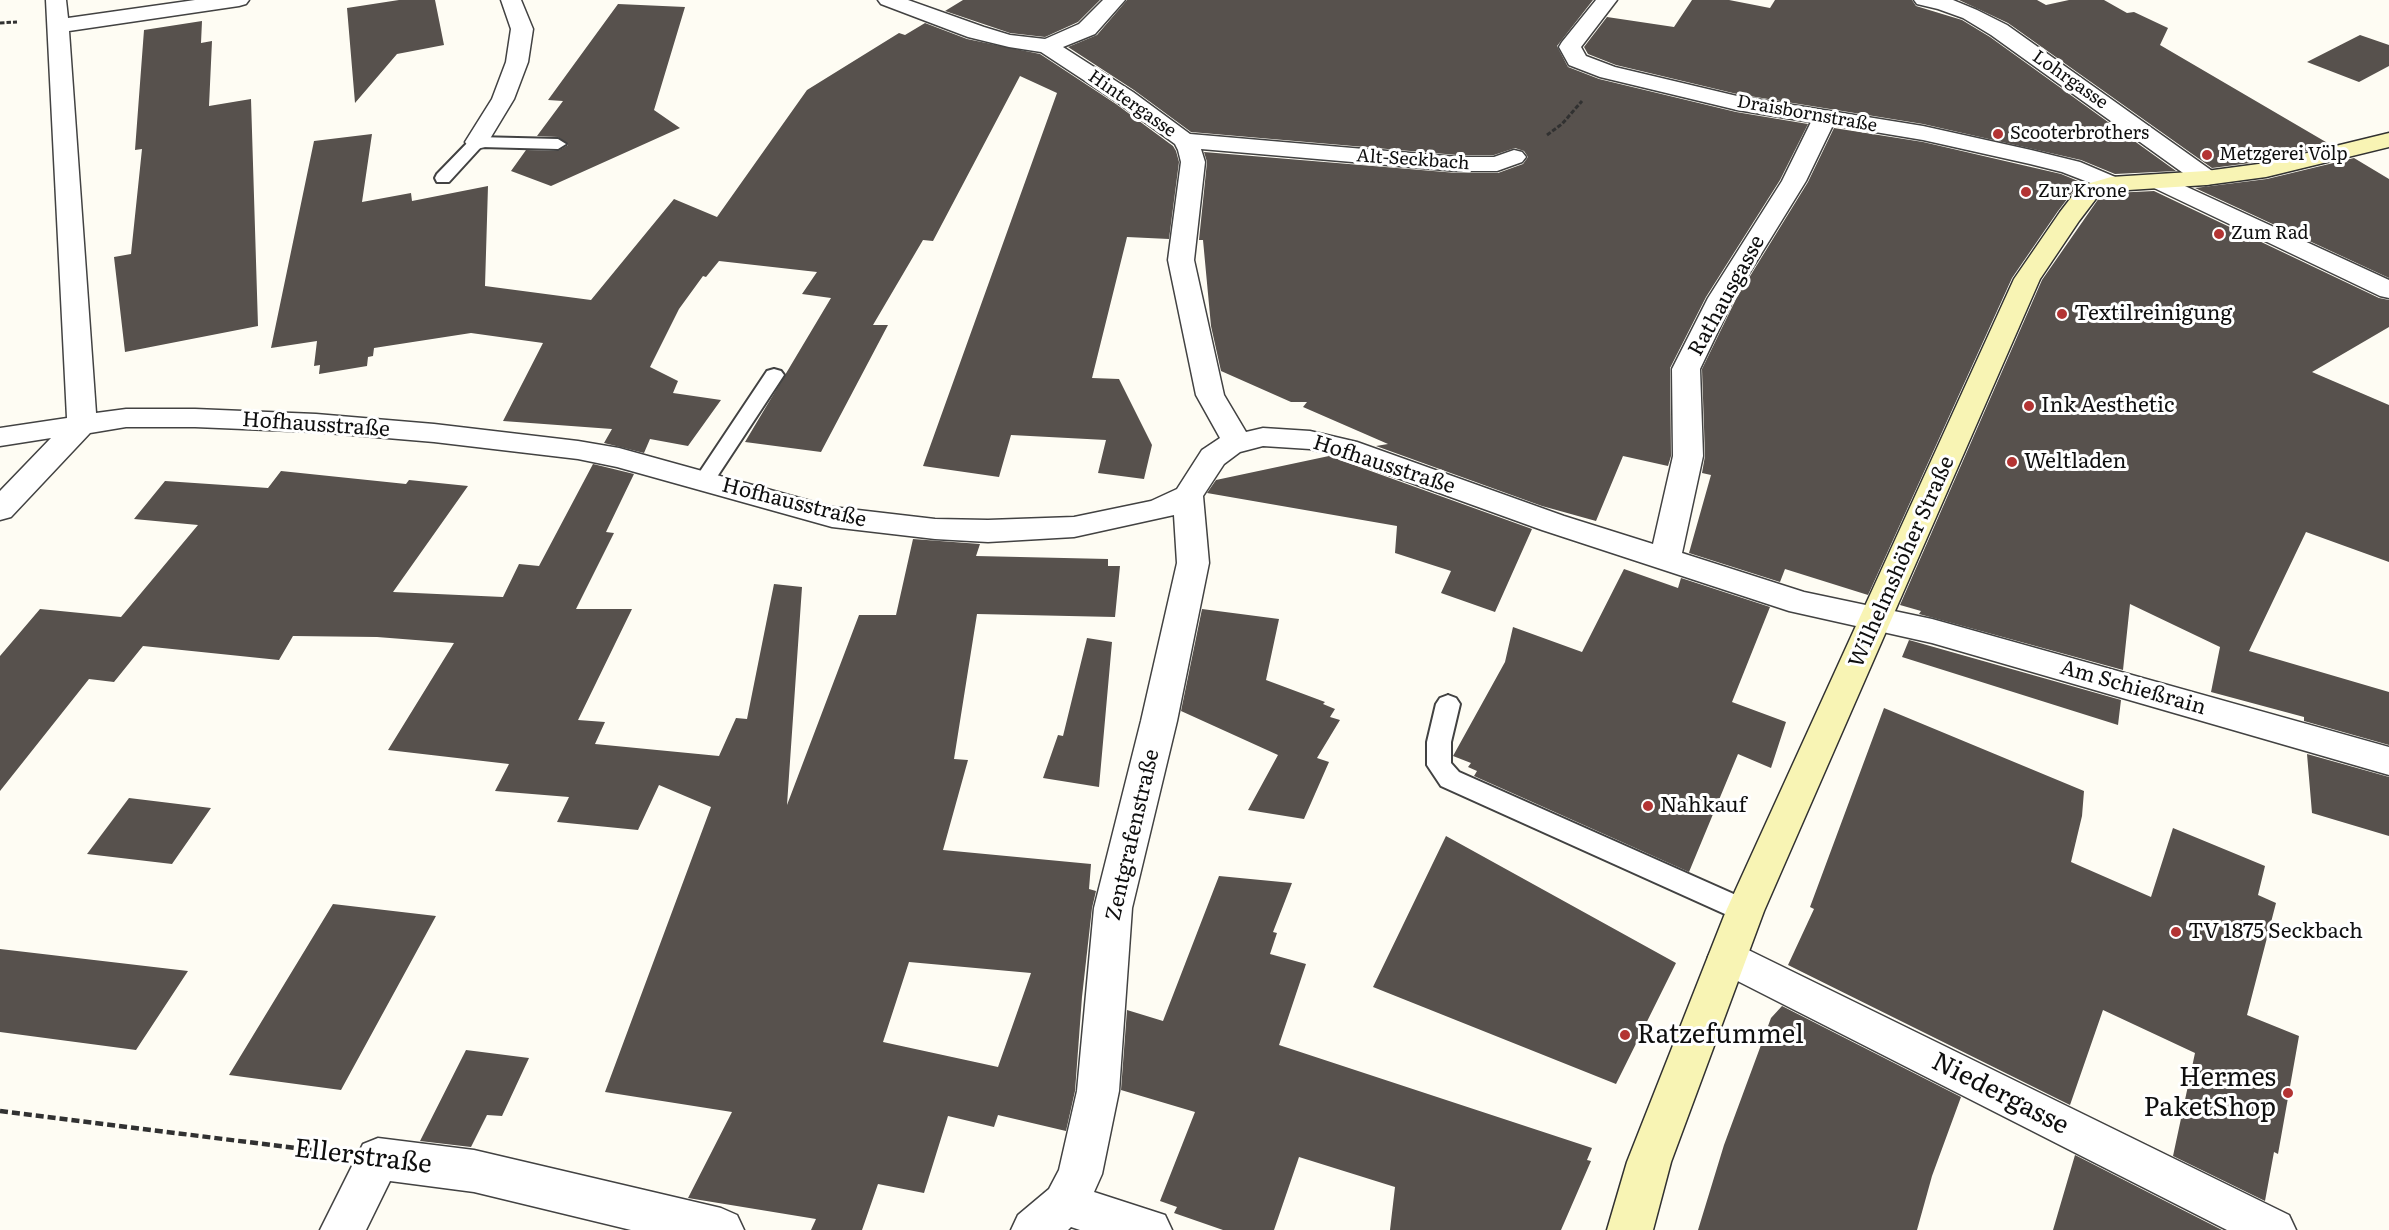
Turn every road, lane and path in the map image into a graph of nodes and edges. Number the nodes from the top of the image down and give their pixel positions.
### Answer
1 (56, 0) edge
2 (239, 0) edge
3 (510, 0) edge
4 (888, 0) edge
5 (1115, 0) edge
6 (1608, 0) edge
7 (1924, 0) edge
8 (57, 26) junction
9 (1047, 46) junction
10 (1608, 72) junction
11 (1825, 117) junction
12 (1184, 140) junction
13 (2389, 140) edge
14 (477, 142) junction
15 (558, 144) dead end
16 (1514, 157) joint
17 (443, 178) dead end
18 (2206, 178) junction
19 (2161, 182) junction
20 (2111, 184) junction
21 (2389, 290) edge
22 (774, 375) dead end
23 (82, 424) junction
24 (0, 436) edge
25 (1237, 442) junction
26 (704, 481) junction
27 (1188, 496) junction
28 (0, 510) edge
29 (1665, 560) junction
30 (1876, 619) junction
31 (1448, 704) dead end
32 (2389, 760) edge
33 (1745, 911) junction
34 (1728, 957) junction
35 (0, 1111) edge
36 (378, 1159) junction
37 (1049, 1217) edge
38 (343, 1230) edge
39 (721, 1230) edge
40 (1149, 1230) edge
41 (1630, 1230) edge
42 (2273, 1230) edge

1 - 8 street
2 - 8 street
3 - 14 street
4 - 9 street, Hintergasse
5 - 9 street
6 - 10 street, Draisbornstraße
7 - 18 street, Lohrgasse
8 - 23 street
9 - 12 street, Hintergasse
10 - 11 street, Draisbornstraße
10 - 16 path
11 - 20 street, Draisbornstraße
11 - 29 street, Rathausgasse
12 - 16 street, Alt-Seckbach
12 - 25 street, Hintergasse
13 - 18 main road, Wilhelmshöher Straße
14 - 15 lane
14 - 17 lane
18 - 19 main road, Wilhelmshöher Straße
19 - 20 main road, Wilhelmshöher Straße
19 - 21 street
20 - 30 main road, Wilhelmshöher Straße
22 - 26 lane
23 - 24 street, Hofhausstraße
23 - 26 street, Hofhausstraße
23 - 28 street
25 - 27 street, Hofhausstraße
25 - 29 street, Hofhausstraße
26 - 27 street, Hofhausstraße
27 - 37 street, Zentgrafenstraße
29 - 30 street, Hofhausstraße
30 - 32 street, Am Schießrain
30 - 33 main road, Wilhelmshöher Straße
31 - 33 lane
33 - 34 main road, Wilhelmshöher Straße
34 - 41 main road, Wilhelmshöher Straße
34 - 42 street, Niedergasse
35 - 36 path, Ellerstraße
36 - 38 street
36 - 39 street, Ellerstraße
37 - 40 street

